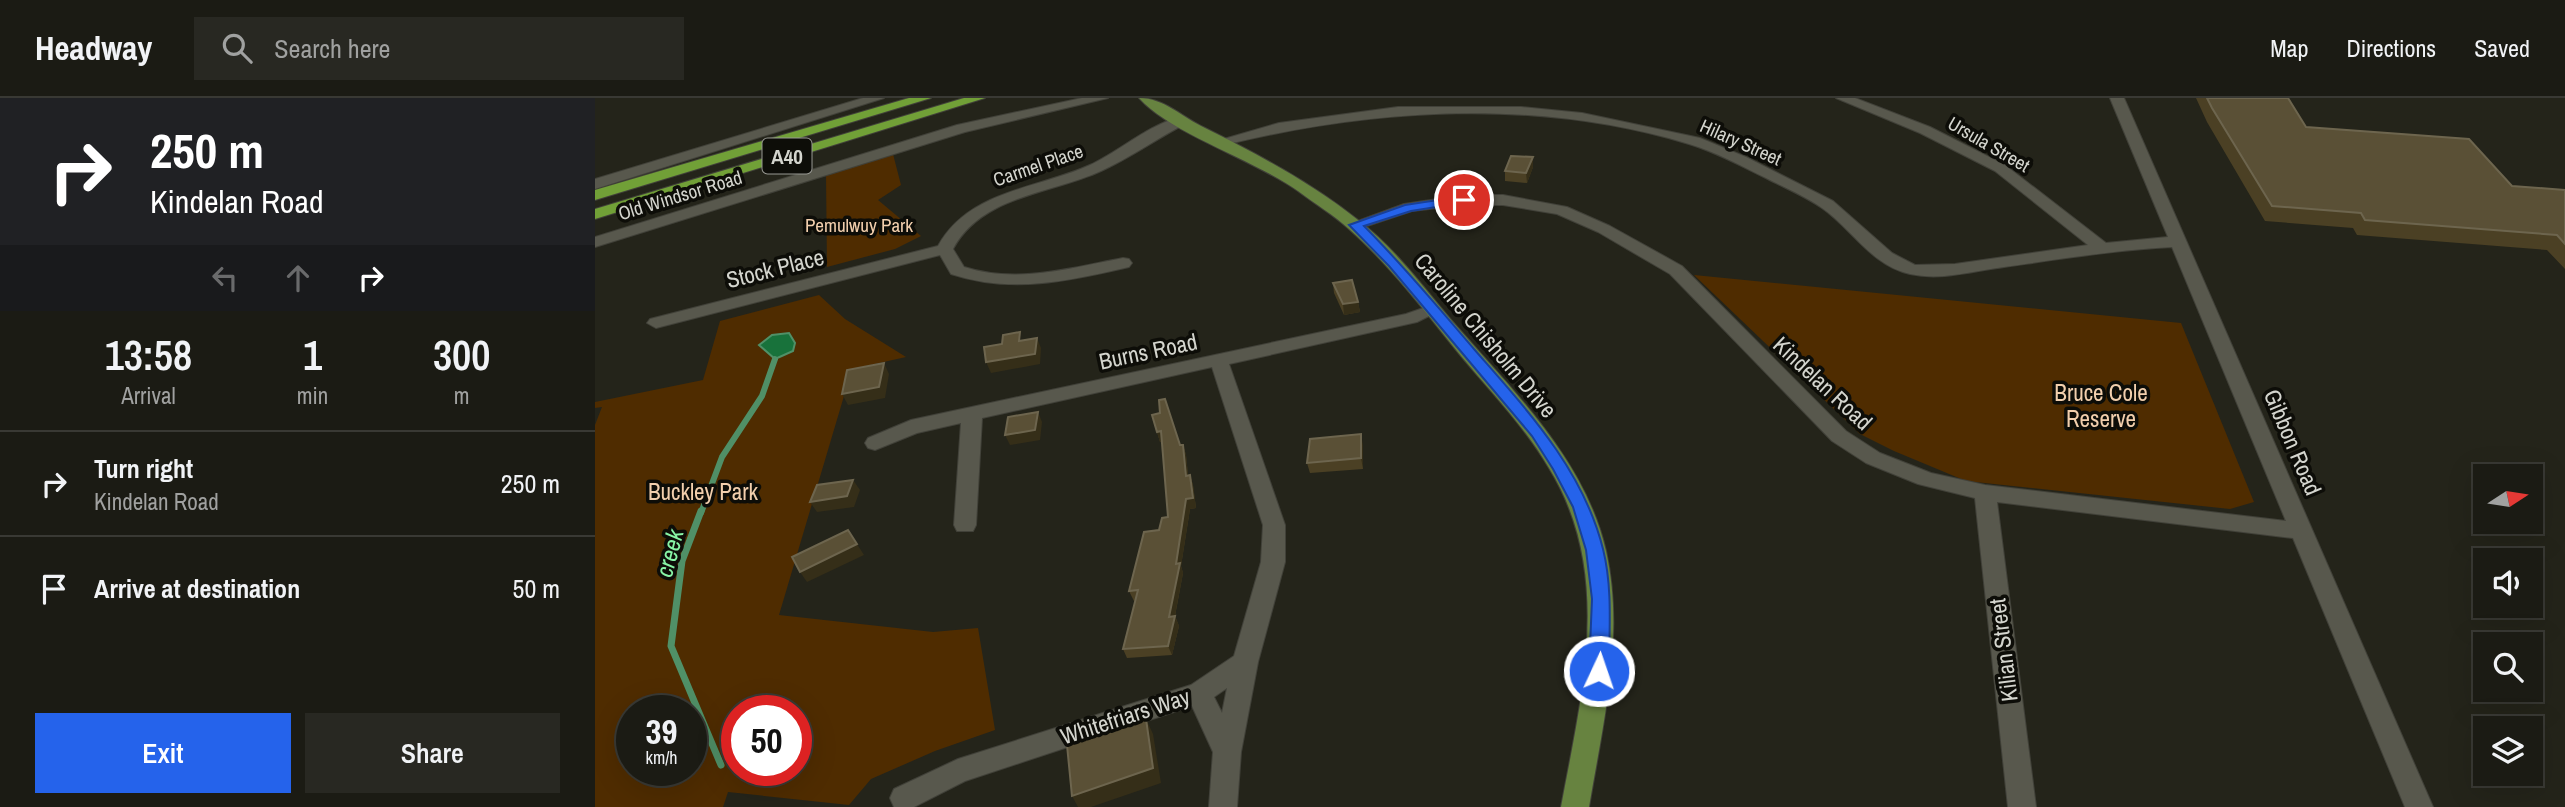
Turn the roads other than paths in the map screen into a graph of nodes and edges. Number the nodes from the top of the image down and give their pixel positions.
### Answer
1 (860, 98) edge
2 (877, 98) edge
3 (924, 98) edge
4 (978, 98) edge
5 (1101, 98) edge
6 (1146, 98) edge
7 (1843, 98) edge
8 (1894, 98) edge
9 (2117, 98) edge
10 (1874, 109) junction
11 (1180, 121) junction
12 (735, 141) junction
13 (1224, 141) junction
14 (595, 184) edge
15 (595, 195) edge
16 (595, 214) edge
17 (1355, 225) junction
18 (595, 242) edge
19 (2178, 242) junction
20 (2102, 248) junction
21 (945, 249) junction
22 (1123, 263) dead end
23 (1432, 310) junction
24 (656, 323) dead end
25 (1219, 361) junction
26 (972, 414) junction
27 (875, 443) dead end
28 (1985, 494) junction
29 (965, 525) dead end
30 (2302, 531) junction
31 (1245, 662) junction
32 (1199, 693) junction
33 (1227, 752) junction
34 (904, 798) dead end
35 (1223, 807) edge
36 (1575, 807) edge
37 (2022, 807) edge
38 (2419, 807) edge

1 - 12 street
2 - 12 street
3 - 15 highway, Old Windsor Road / A40
4 - 16 highway, Old Windsor Road / A40
5 - 18 street, Old Windsor Road
6 - 11 main road, Caroline Chisholm Drive
7 - 10 street, Ursula Street
8 - 10 street
9 - 19 street, Gibbon Road
10 - 20 street, Ursula Street
11 - 13 main road, Caroline Chisholm Drive
11 - 21 street, Carmel Place
12 - 14 street
13 - 17 main road, Caroline Chisholm Drive
13 - 20 street, Hilary Street
17 - 23 main road, Caroline Chisholm Drive
17 - 28 street, Kindelan Road
19 - 20 street, Hilary Street
19 - 30 street, Gibbon Road
21 - 22 street
21 - 24 street, Stock Place
23 - 25 street, Burns Road
23 - 36 main road, Caroline Chisholm Drive
25 - 26 street, Burns Road
25 - 31 street
26 - 27 street, Burns Road
26 - 29 street
28 - 30 street, Kindelan Road
28 - 37 street, Kilian Street
30 - 38 street, Gibbon Road
31 - 32 street, Whitefriars Way
31 - 33 street
32 - 33 street
32 - 34 street, Whitefriars Way
33 - 35 street

